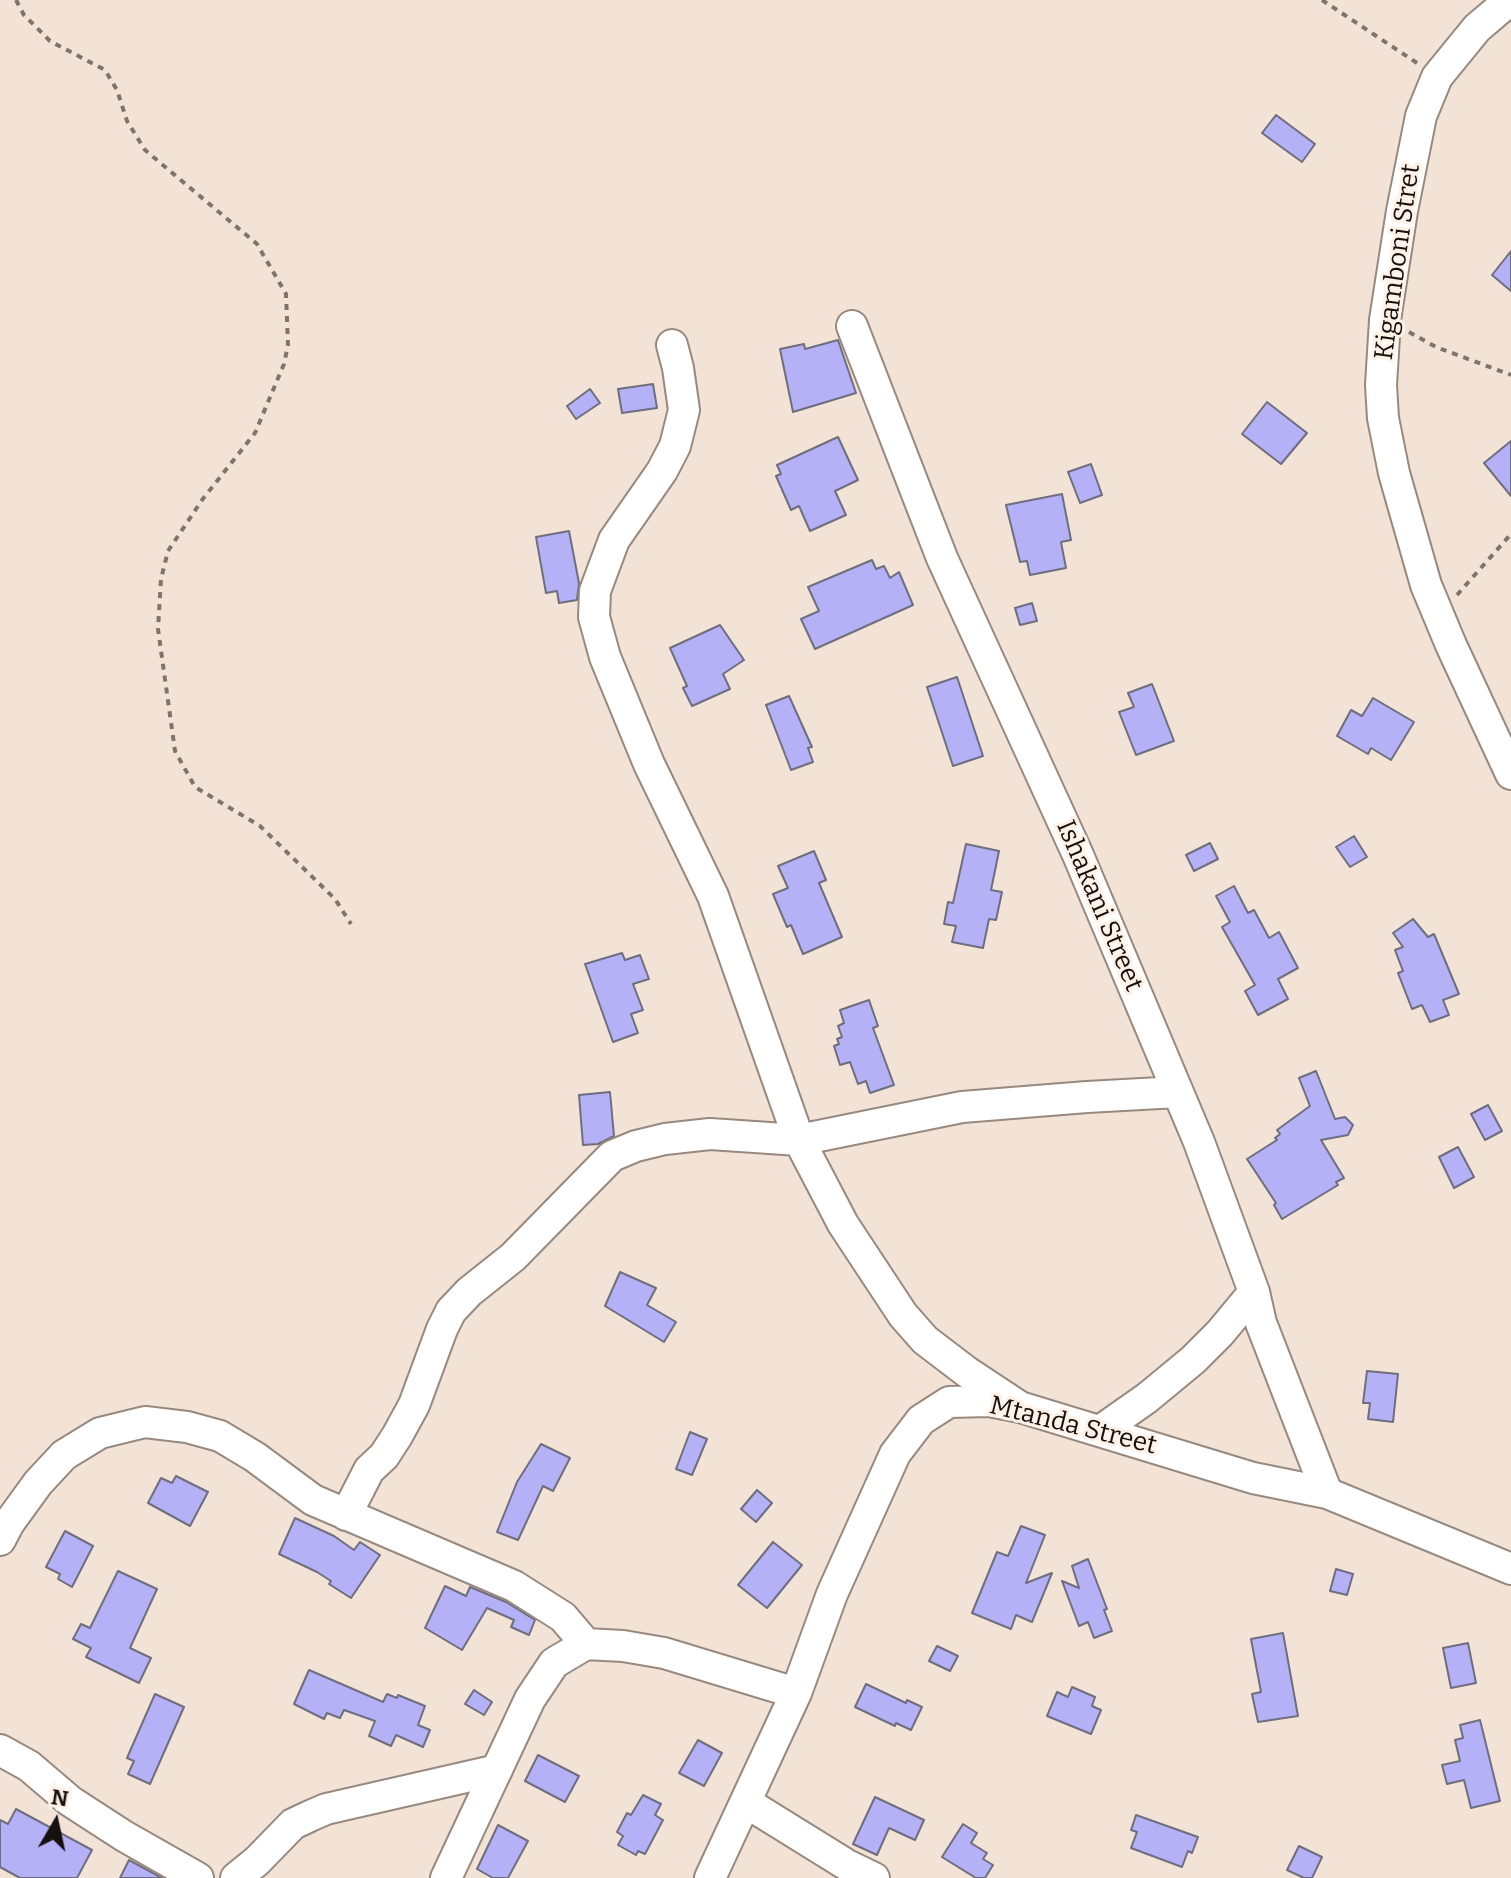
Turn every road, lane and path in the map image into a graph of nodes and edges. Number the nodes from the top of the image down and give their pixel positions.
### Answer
1 (16, 0) edge
2 (1322, 0) edge
3 (1510, 0) edge
4 (1437, 77) junction
5 (1385, 320) junction
6 (852, 326) dead end
7 (672, 345) dead end
8 (1511, 375) edge
9 (1511, 534) edge
10 (1438, 614) junction
11 (1511, 774) edge
12 (351, 924) dead end
13 (1178, 1092) junction
14 (799, 1140) junction
15 (1254, 1292) junction
16 (1020, 1407) junction
17 (1100, 1431) junction
18 (1327, 1493) junction
19 (346, 1515) junction
20 (0, 1540) edge
21 (1511, 1569) edge
22 (586, 1644) junction
23 (796, 1693) junction
24 (0, 1750) edge
25 (497, 1770) junction
26 (747, 1803) junction
27 (198, 1878) edge
28 (236, 1878) edge
29 (446, 1878) edge
30 (710, 1878) edge
31 (874, 1878) edge

1 - 12 path
2 - 4 path
3 - 4 street, Kigamboni Stret
4 - 5 street, Kigamboni Stret
5 - 8 path
5 - 10 street, Kigamboni Stret
6 - 13 street, Ishakani Street
7 - 14 street
9 - 10 path
10 - 11 street, Kigamboni Stret
13 - 14 street
13 - 15 street, Ishakani Street
14 - 16 street
14 - 19 street
15 - 17 street
15 - 18 street, Ishakani Street
16 - 17 street, Mtanda Street
16 - 23 street, Mtanda Street
17 - 18 street, Mtanda Street
18 - 21 street, Mtanda Street
19 - 20 street
19 - 22 street
22 - 23 street
22 - 25 street
23 - 26 street, Mtanda Street
24 - 27 street
25 - 28 street
25 - 29 street
26 - 30 street, Mtanda Street
26 - 31 street

